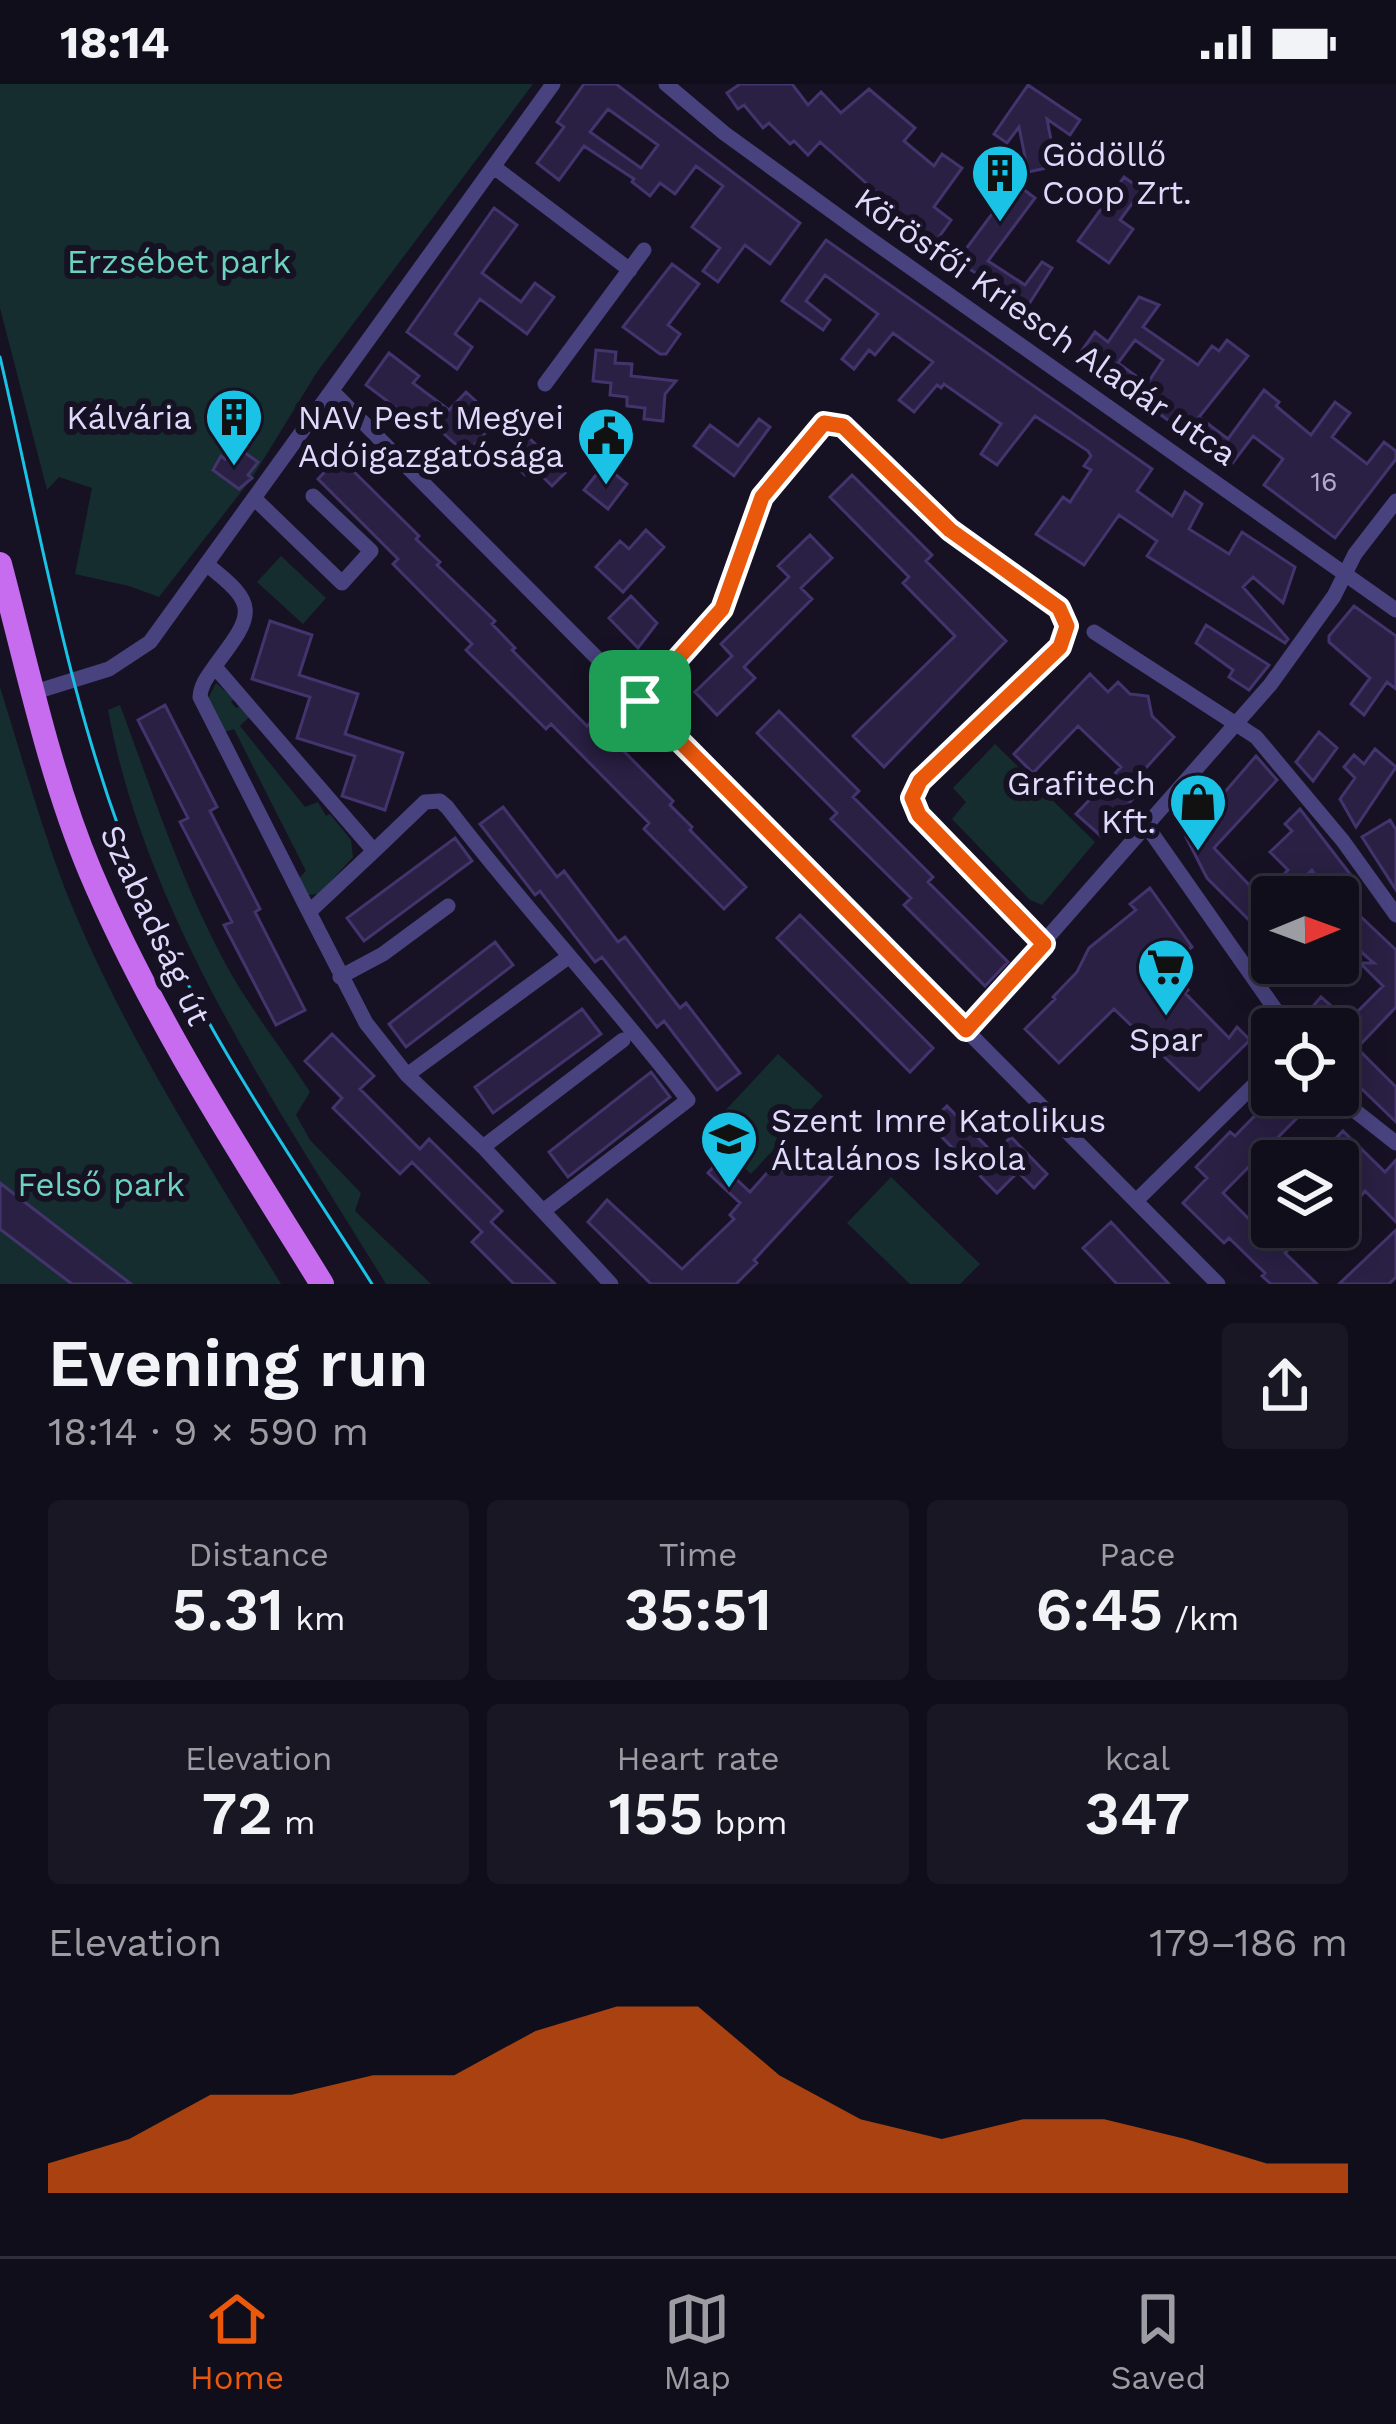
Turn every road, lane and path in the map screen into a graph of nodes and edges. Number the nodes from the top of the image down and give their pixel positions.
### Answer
1 (553, 84) edge
2 (665, 84) edge
3 (494, 167) junction
4 (644, 250) dead end
5 (630, 270) junction
6 (544, 384) dead end
7 (332, 391) junction
8 (313, 496) dead end
9 (255, 499) junction
10 (1396, 501) edge
11 (0, 564) edge
12 (206, 564) junction
13 (1344, 573) junction
14 (1396, 610) edge
15 (1094, 632) dead end
16 (215, 667) junction
17 (35, 692) junction
18 (640, 701) junction
19 (1238, 723) junction
20 (1146, 825) junction
21 (374, 851) junction
22 (448, 906) dead end
23 (309, 912) junction
24 (1396, 915) edge
25 (1044, 944) junction
26 (567, 958) junction
27 (340, 977) junction
28 (1274, 1008) edge
29 (966, 1030) junction
30 (623, 1040) dead end
31 (407, 1075) junction
32 (1251, 1088) edge
33 (1359, 1114) edge
34 (1396, 1143) edge
35 (483, 1147) junction
36 (1136, 1201) junction
37 (543, 1211) junction
38 (322, 1284) edge
39 (610, 1284) edge
40 (1218, 1284) edge

1 - 3 street
2 - 13 street, Körösfői Kriesch Aladár utca
3 - 5 street
3 - 7 street
4 - 5 street
5 - 6 street
7 - 9 street
7 - 18 street
8 - 9 street
9 - 12 street
10 - 13 street
11 - 17 main road, Szabadság út
12 - 16 street
12 - 17 street
13 - 14 street, Körösfői Kriesch Aladár utca
13 - 19 street
15 - 19 street
16 - 21 street
16 - 23 street
17 - 38 main road, Szabadság út
18 - 25 street
18 - 29 street
19 - 20 street
19 - 24 street
20 - 25 street
20 - 28 street
21 - 23 street
21 - 26 street
22 - 27 street
23 - 27 street
25 - 29 street
26 - 31 street
26 - 37 street
27 - 31 street
29 - 36 street
30 - 35 street
31 - 35 street
32 - 36 street
33 - 34 street
35 - 37 street
36 - 40 street
37 - 39 street

